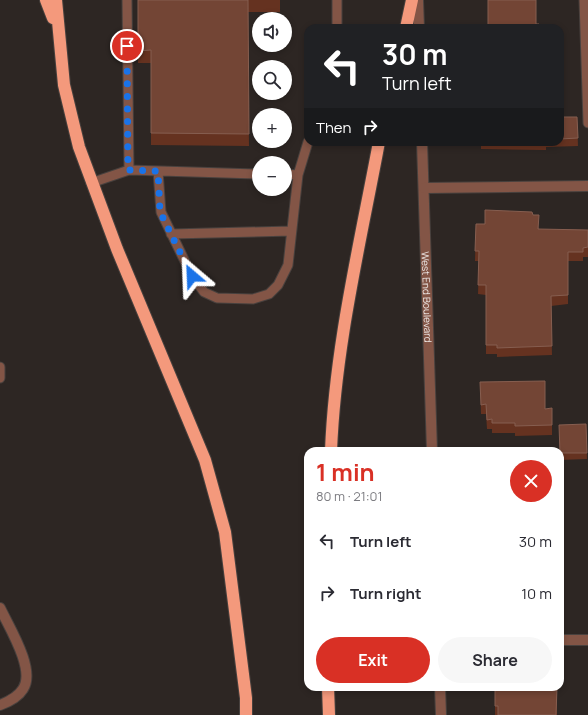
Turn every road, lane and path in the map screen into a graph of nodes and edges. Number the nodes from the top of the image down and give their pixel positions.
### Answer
1 (46, 0) edge
2 (56, 0) edge
3 (126, 0) edge
4 (337, 0) edge
5 (412, 0) edge
6 (418, 0) edge
7 (584, 0) edge
8 (336, 24) edge
9 (407, 24) edge
10 (418, 24) edge
11 (57, 28) junction
12 (588, 123) edge
13 (307, 146) edge
14 (378, 146) edge
15 (422, 146) edge
16 (128, 170) junction
17 (158, 171) junction
18 (252, 174) edge
19 (292, 175) edge
20 (298, 175) junction
21 (91, 183) junction
22 (588, 186) edge
23 (424, 188) junction
24 (291, 231) junction
25 (171, 234) junction
26 (0, 367) edge
27 (0, 378) edge
28 (331, 447) edge
29 (432, 447) edge
30 (0, 608) edge
31 (564, 640) edge
32 (588, 640) edge
33 (328, 691) edge
34 (440, 691) edge
35 (0, 705) edge
36 (246, 715) edge
37 (329, 715) edge
38 (441, 715) edge

1 - 11 highway
2 - 11 highway
3 - 16 lane
4 - 8 lane
5 - 9 highway
6 - 10 street
7 - 12 lane
11 - 21 highway
13 - 20 lane
14 - 28 highway
15 - 23 street, West End Boulevard
16 - 17 lane
16 - 21 lane
17 - 18 lane
17 - 25 lane
19 - 20 lane
20 - 24 lane
21 - 36 highway
22 - 23 street
23 - 29 street, West End Boulevard
24 - 25 lane
24 - 25 lane
26 - 27 lane
30 - 35 street
31 - 32 street
33 - 37 highway
34 - 38 street

